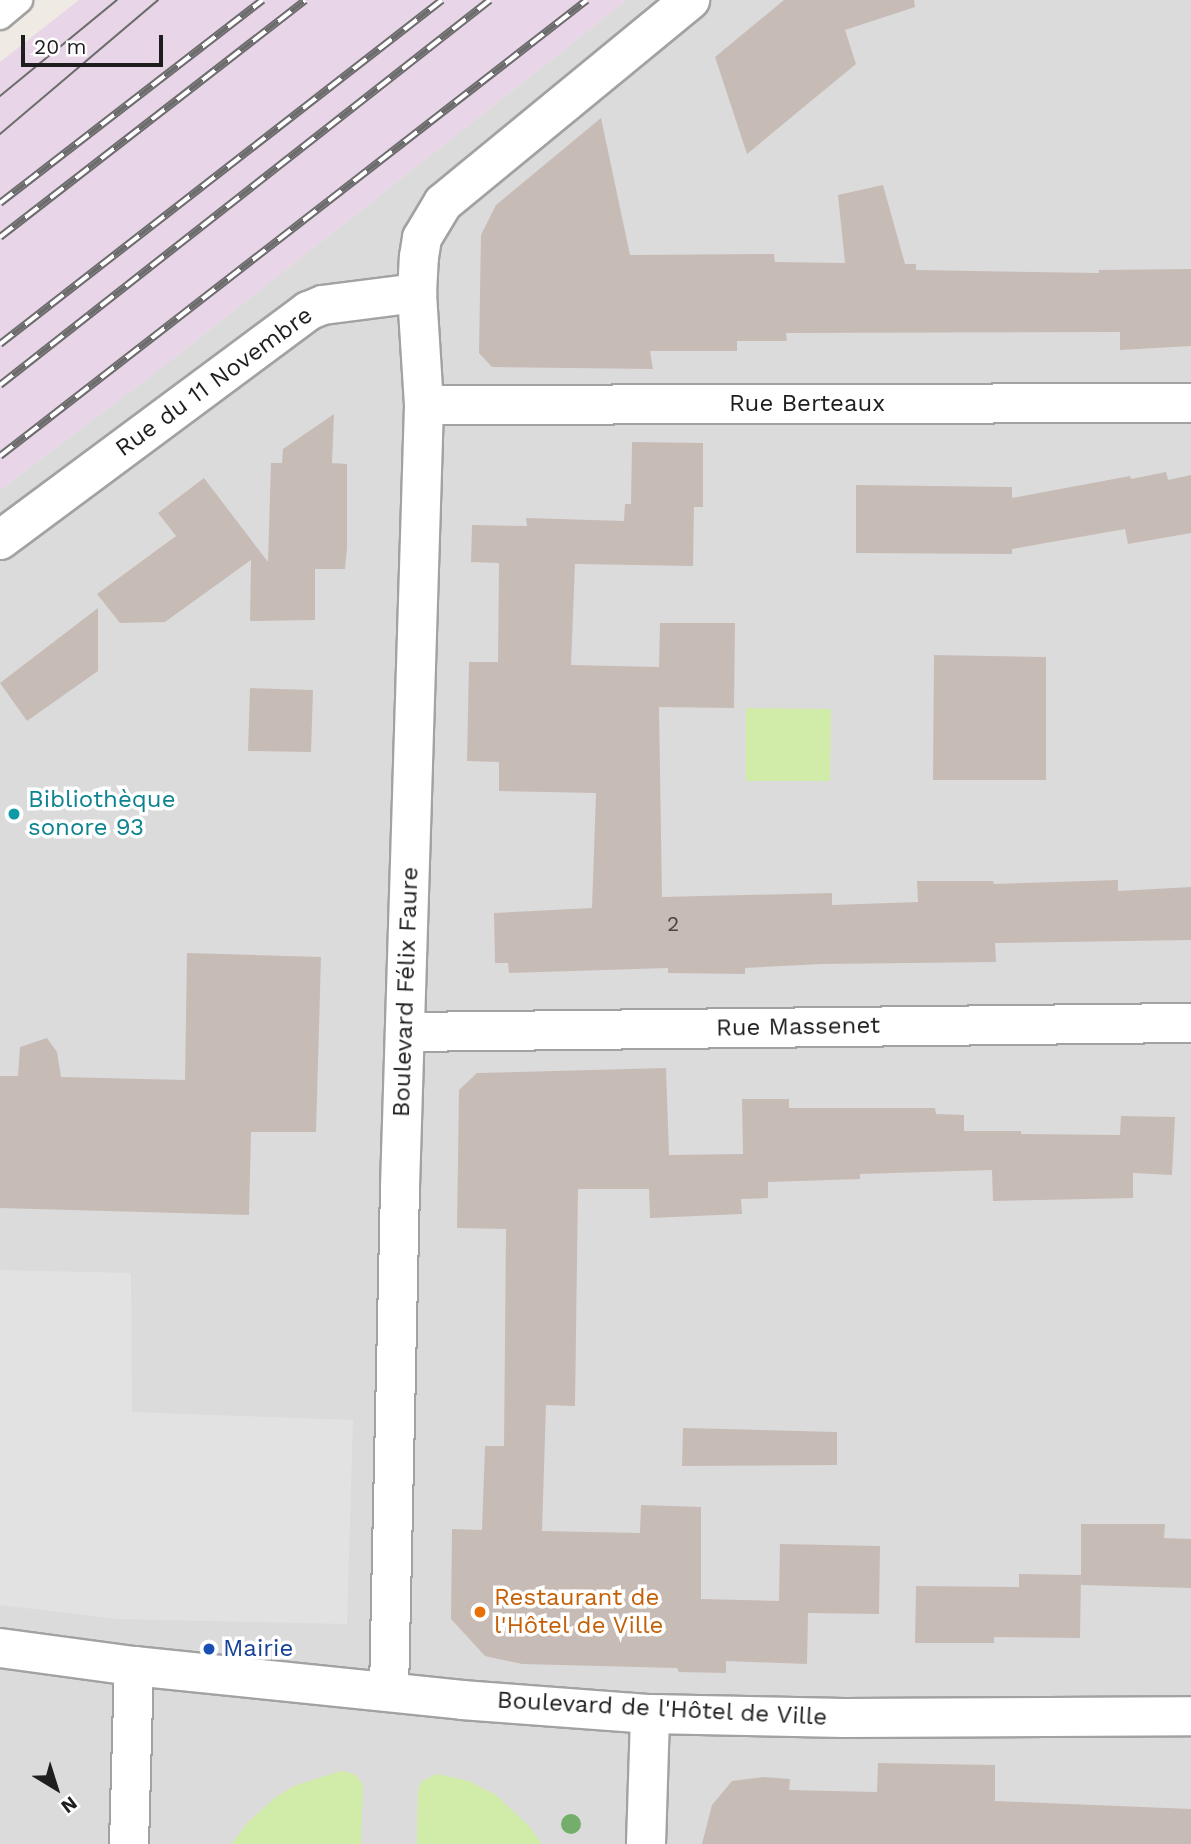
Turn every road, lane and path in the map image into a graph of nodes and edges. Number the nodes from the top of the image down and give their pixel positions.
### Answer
1 (690, 0) edge
2 (417, 293) junction
3 (1191, 402) edge
4 (424, 405) junction
5 (0, 540) edge
6 (1191, 1023) edge
7 (405, 1032) junction
8 (0, 1648) edge
9 (134, 1666) junction
10 (389, 1691) junction
11 (650, 1714) junction
12 (1191, 1717) edge
13 (129, 1844) edge
14 (646, 1844) edge

1 - 2 street
2 - 4 street, Boulevard Félix Faure
2 - 5 street, Rue du 11 Novembre
3 - 4 street, Rue Berteaux
4 - 7 street, Boulevard Félix Faure
6 - 7 street, Rue Massenet
7 - 10 street, Boulevard Félix Faure
8 - 9 street, Boulevard de l'Hôtel de Ville
9 - 10 street, Boulevard de l'Hôtel de Ville
9 - 13 street
10 - 11 street, Boulevard de l'Hôtel de Ville
11 - 12 street, Boulevard de l'Hôtel de Ville
11 - 14 street

